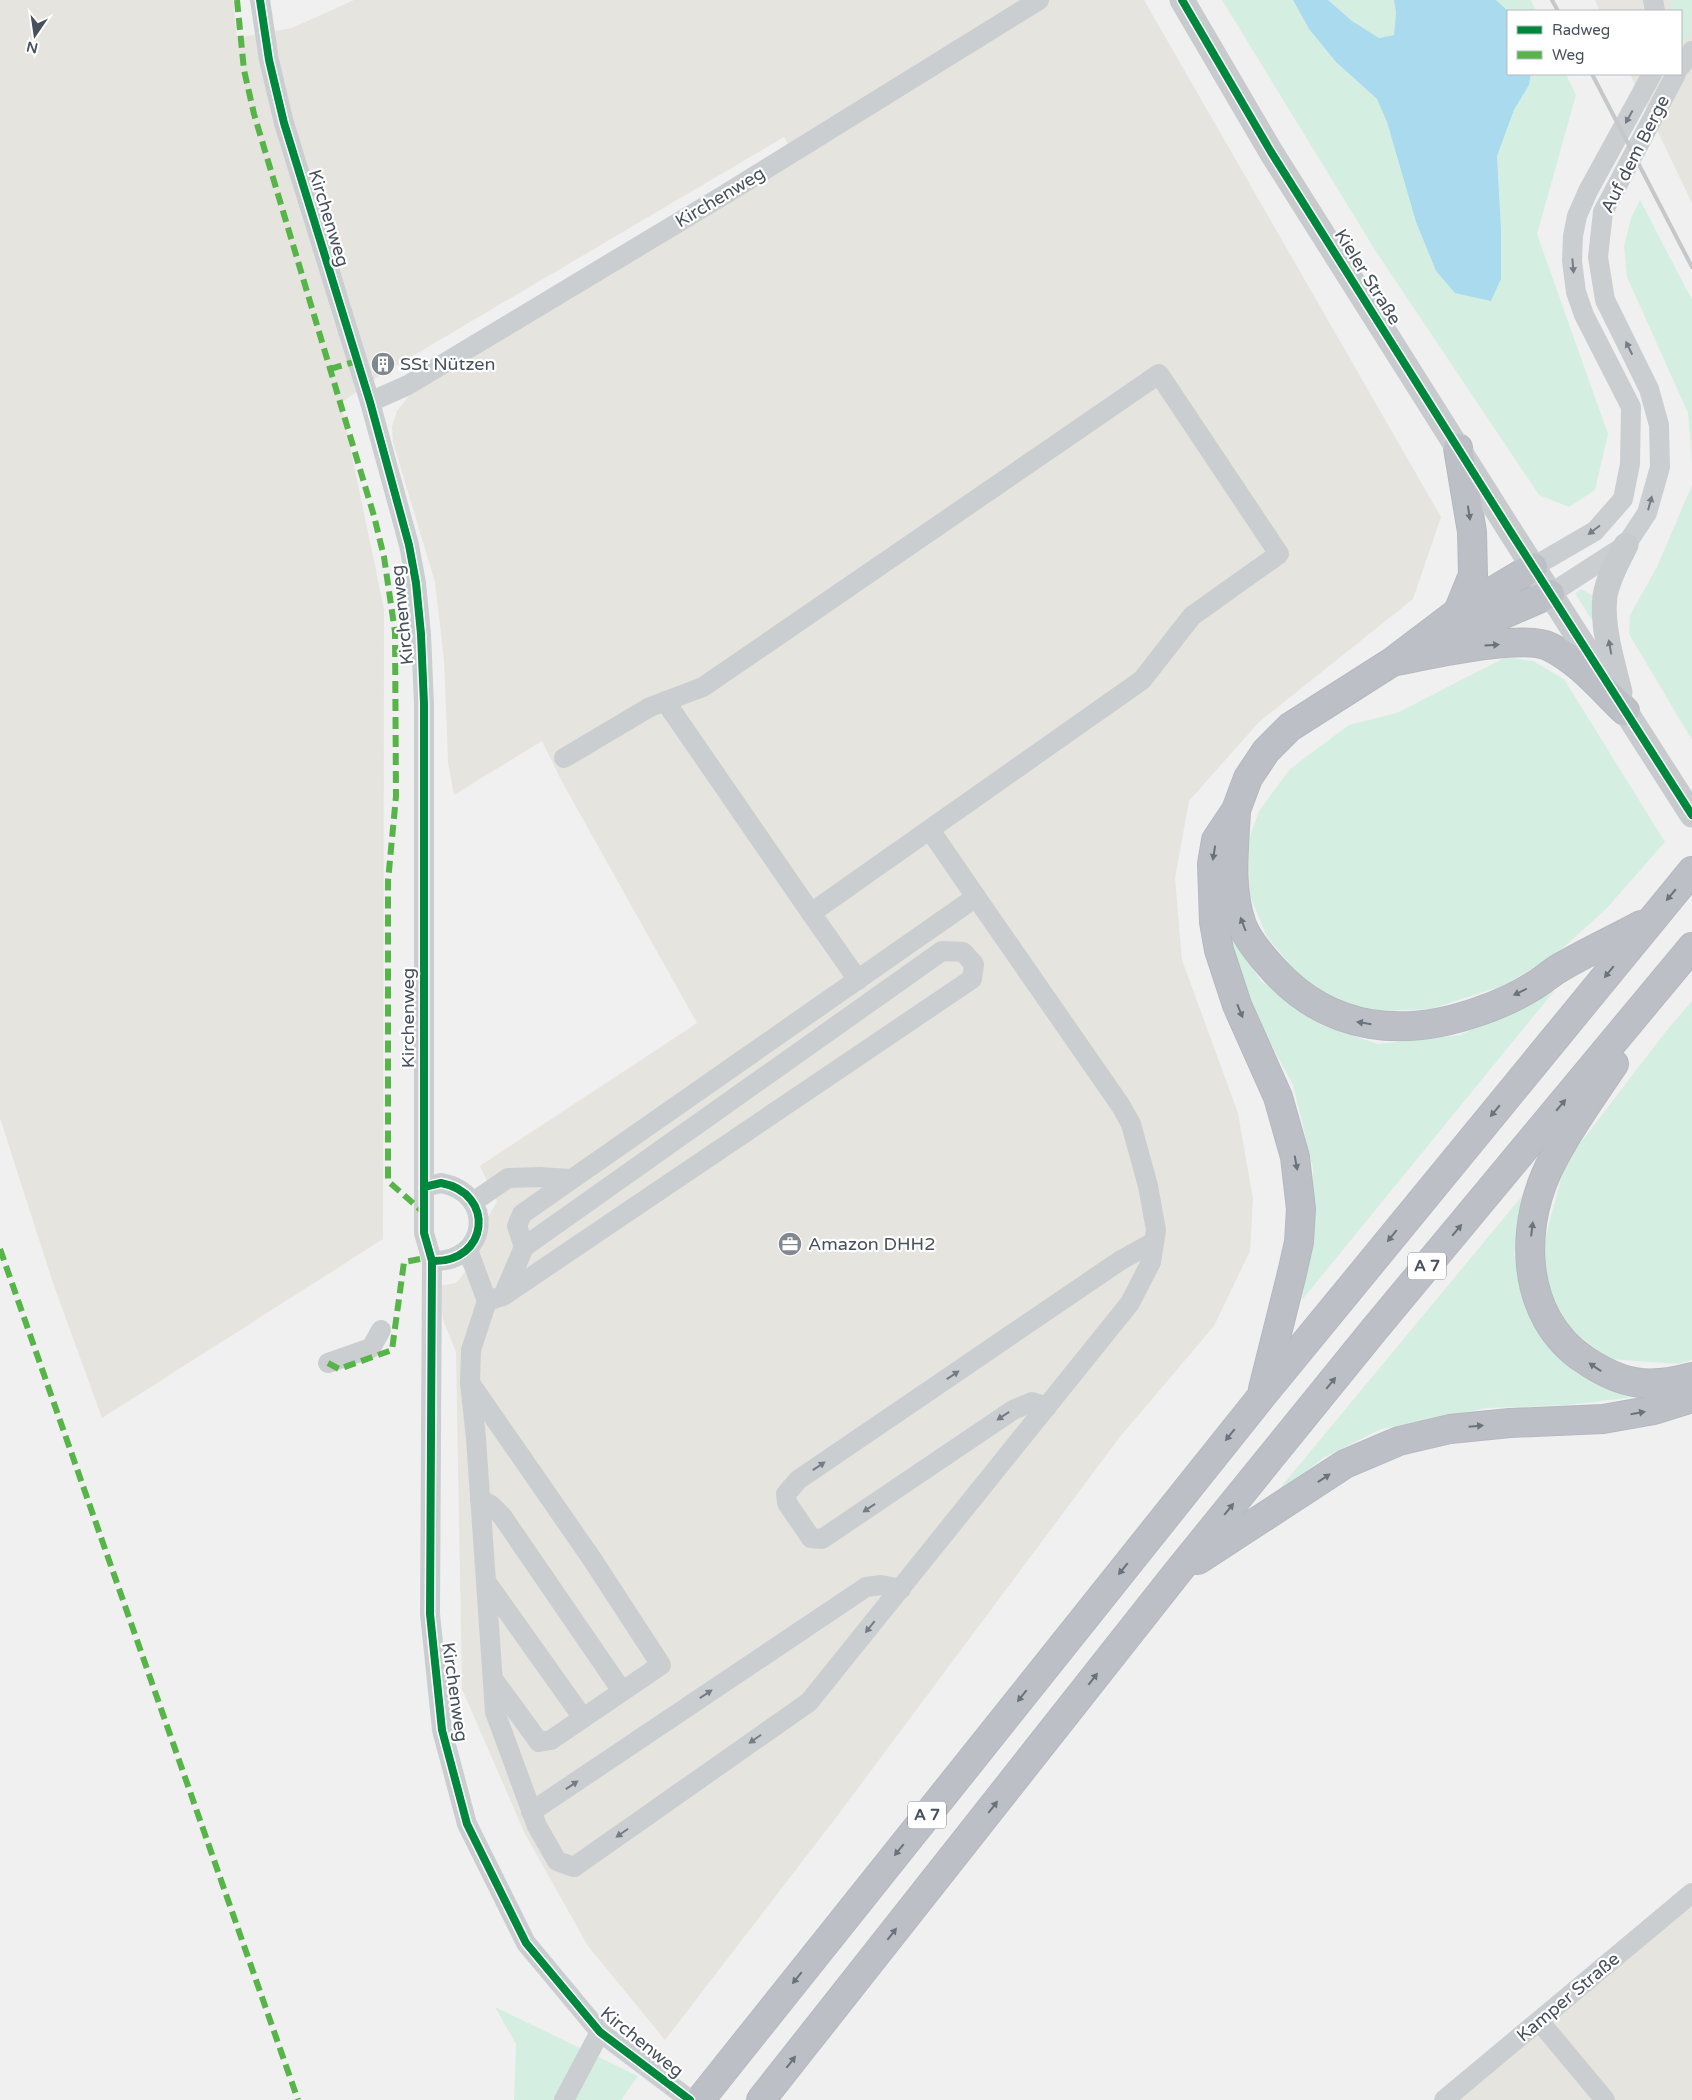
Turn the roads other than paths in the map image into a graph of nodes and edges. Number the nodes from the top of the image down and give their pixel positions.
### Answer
1 (260, 0) edge
2 (1039, 0) edge
3 (1182, 0) edge
4 (1692, 51) edge
5 (1682, 65) edge
6 (1651, 75) edge
7 (1675, 75) edge
8 (370, 402) junction
9 (1458, 448) junction
10 (1626, 545) junction
11 (1533, 567) junction
12 (1550, 594) junction
13 (1458, 612) junction
14 (1392, 662) junction
15 (665, 701) junction
16 (1625, 711) junction
17 (564, 758) dead end
18 (1236, 810) junction
19 (1692, 815) edge
20 (930, 830) junction
21 (1692, 870) edge
22 (976, 897) junction
23 (812, 913) junction
24 (1650, 920) junction
25 (1687, 953) edge
26 (858, 980) junction
27 (570, 1179) junction
28 (424, 1187) junction
29 (473, 1202) junction
30 (1154, 1242) junction
31 (524, 1247) junction
32 (468, 1250) junction
33 (432, 1261) junction
34 (495, 1299) junction
35 (381, 1330) dead end
36 (328, 1362) dead end
37 (1692, 1377) edge
38 (470, 1383) junction
39 (1260, 1397) junction
40 (1692, 1398) edge
41 (1047, 1407) junction
42 (480, 1500) junction
43 (1176, 1574) junction
44 (486, 1582) junction
45 (901, 1589) junction
46 (492, 1679) junction
47 (622, 1691) junction
48 (583, 1718) junction
49 (531, 1812) junction
50 (1692, 1893) edge
51 (1540, 2022) junction
52 (600, 2032) junction
53 (564, 2100) edge
54 (690, 2100) edge
55 (700, 2100) edge
56 (761, 2100) edge
57 (1444, 2100) edge
58 (1605, 2100) edge

1 - 8 street, Kirchenweg
2 - 8 street, Kirchenweg
3 - 9 main road, Kieler Straße
4 - 5 street
6 -> 11 street, Auf dem Berge
10 -> 7 street, Auf dem Berge
8 - 28 street, Kirchenweg
9 - 11 main road, Kieler Straße
9 -> 13 highway
10 - 12 street, Auf dem Berge
16 -> 10 main road
11 - 12 main road, Kieler Straße
11 - 13 highway
12 - 14 highway
12 - 16 main road, Kieler Straße
13 - 14 highway
14 -> 16 highway
14 - 18 highway
15 - 17 street
15 - 20 street
15 - 23 street
16 - 19 main road, Kieler Straße
24 -> 18 highway
18 -> 39 highway
20 - 22 street
20 - 23 street
21 -> 24 highway, A 7
22 - 26 street
22 - 30 street
23 - 26 street
24 -> 39 highway, A 7
37 -> 25 highway
43 -> 25 highway, A 7
26 - 27 street
27 - 29 street
27 - 31 street
28 - 29 street
28 - 33 street, Kirchenweg
29 - 32 street
30 - 41 street
41 -> 30 street
31 - 34 street
31 - 34 street
32 - 33 street
32 - 34 street
33 - 52 street, Kirchenweg
34 - 38 street
35 - 36 street
38 - 42 street
38 - 47 street
39 -> 55 highway, A 7
43 -> 40 highway
41 - 45 street
42 - 44 street
42 - 47 street
56 -> 43 highway, A 7
44 - 46 street
44 - 48 street
49 -> 45 street
45 -> 49 street
46 - 48 street
46 - 49 street
47 - 48 street
50 - 51 street, Kamper Straße
51 - 57 street, Kamper Straße
51 - 58 street
52 - 53 street
52 - 54 street, Kirchenweg

